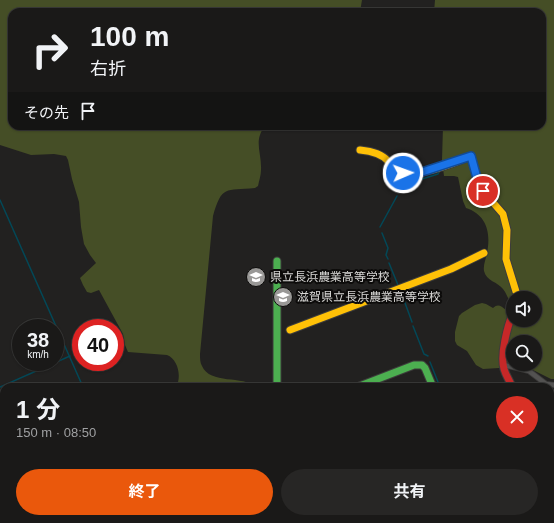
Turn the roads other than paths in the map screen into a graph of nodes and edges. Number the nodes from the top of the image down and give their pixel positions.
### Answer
1 (360, 150) dead end
2 (484, 253) dead end
3 (277, 261) dead end
4 (516, 291) edge
5 (508, 327) edge
6 (290, 330) dead end
7 (504, 365) junction
8 (277, 383) edge
9 (367, 383) edge
10 (431, 383) edge
11 (510, 383) edge
12 (545, 383) edge

1 - 4 street
2 - 6 street
3 - 8 street
5 - 7 street
7 - 11 street
7 - 12 street
9 - 10 street

